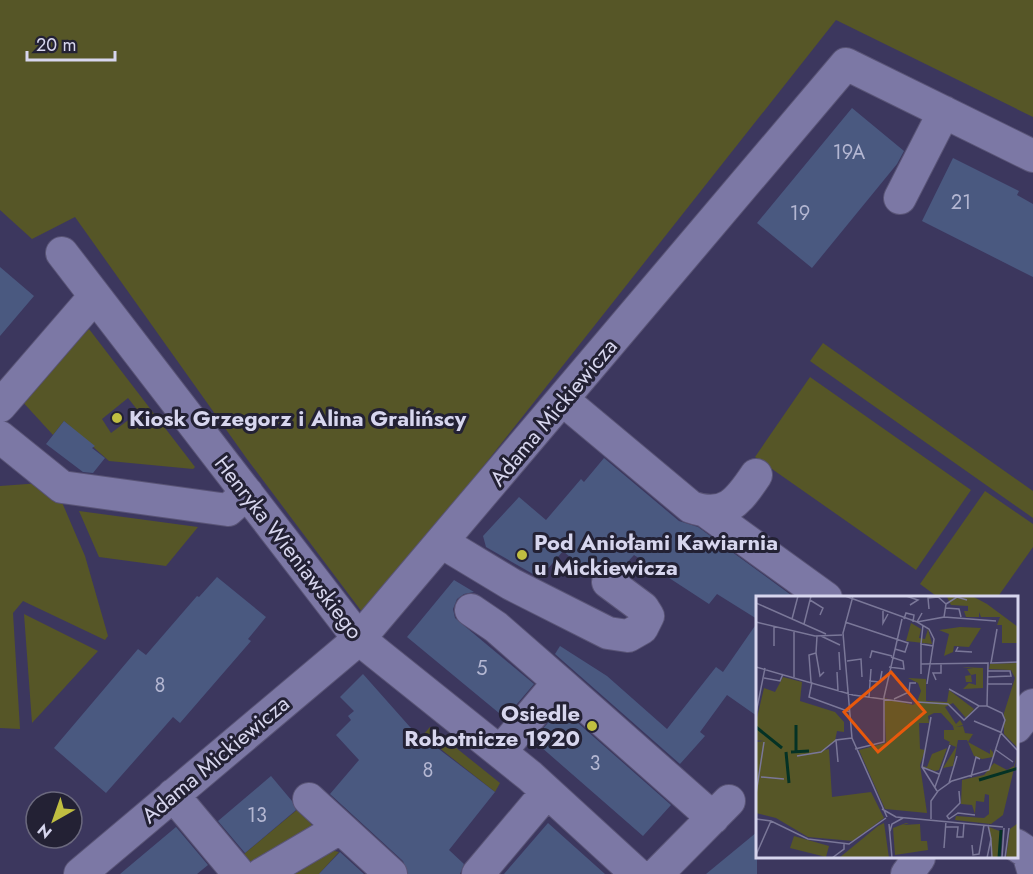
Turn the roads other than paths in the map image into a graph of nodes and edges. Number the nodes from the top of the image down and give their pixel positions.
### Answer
1 (944, 112) junction
2 (1033, 156) edge
3 (900, 198) dead end
4 (62, 253) dead end
5 (95, 296) junction
6 (563, 400) junction
7 (0, 406) edge
8 (0, 437) edge
9 (756, 475) dead end
10 (248, 493) junction
11 (707, 512) junction
12 (443, 543) junction
13 (608, 582) dead end
14 (823, 596) edge
15 (471, 610) dead end
16 (359, 639) junction
17 (558, 682) junction
18 (1033, 705) edge
19 (1018, 726) edge
20 (500, 752) junction
21 (547, 792) junction
22 (173, 795) junction
23 (309, 800) dead end
24 (340, 828) junction
25 (918, 859) edge
26 (80, 874) edge
27 (239, 874) edge
28 (262, 874) edge
29 (391, 874) edge
30 (478, 874) edge
31 (637, 874) edge
32 (657, 874) edge
33 (907, 874) edge

1 - 2 street, Adama Mickiewicza
1 - 3 street
1 - 6 street, Adama Mickiewicza
4 - 5 street, Henryka Wieniawskiego
5 - 7 street
5 - 10 street, Henryka Wieniawskiego
6 - 11 street
6 - 12 street, Adama Mickiewicza
8 - 10 street
9 - 11 street
10 - 16 street, Henryka Wieniawskiego
11 - 14 street
12 - 13 street
12 - 16 street, Adama Mickiewicza
15 - 17 street
16 - 20 street, Henryka Wieniawskiego
16 - 22 street, Adama Mickiewicza
17 - 20 street
17 - 32 street
18 - 19 street
20 - 21 street, Henryka Wieniawskiego
21 - 30 street
21 - 31 street, Henryka Wieniawskiego
22 - 26 street, Adama Mickiewicza
22 - 27 street
23 - 24 street
24 - 28 street
24 - 29 street
25 - 33 street

